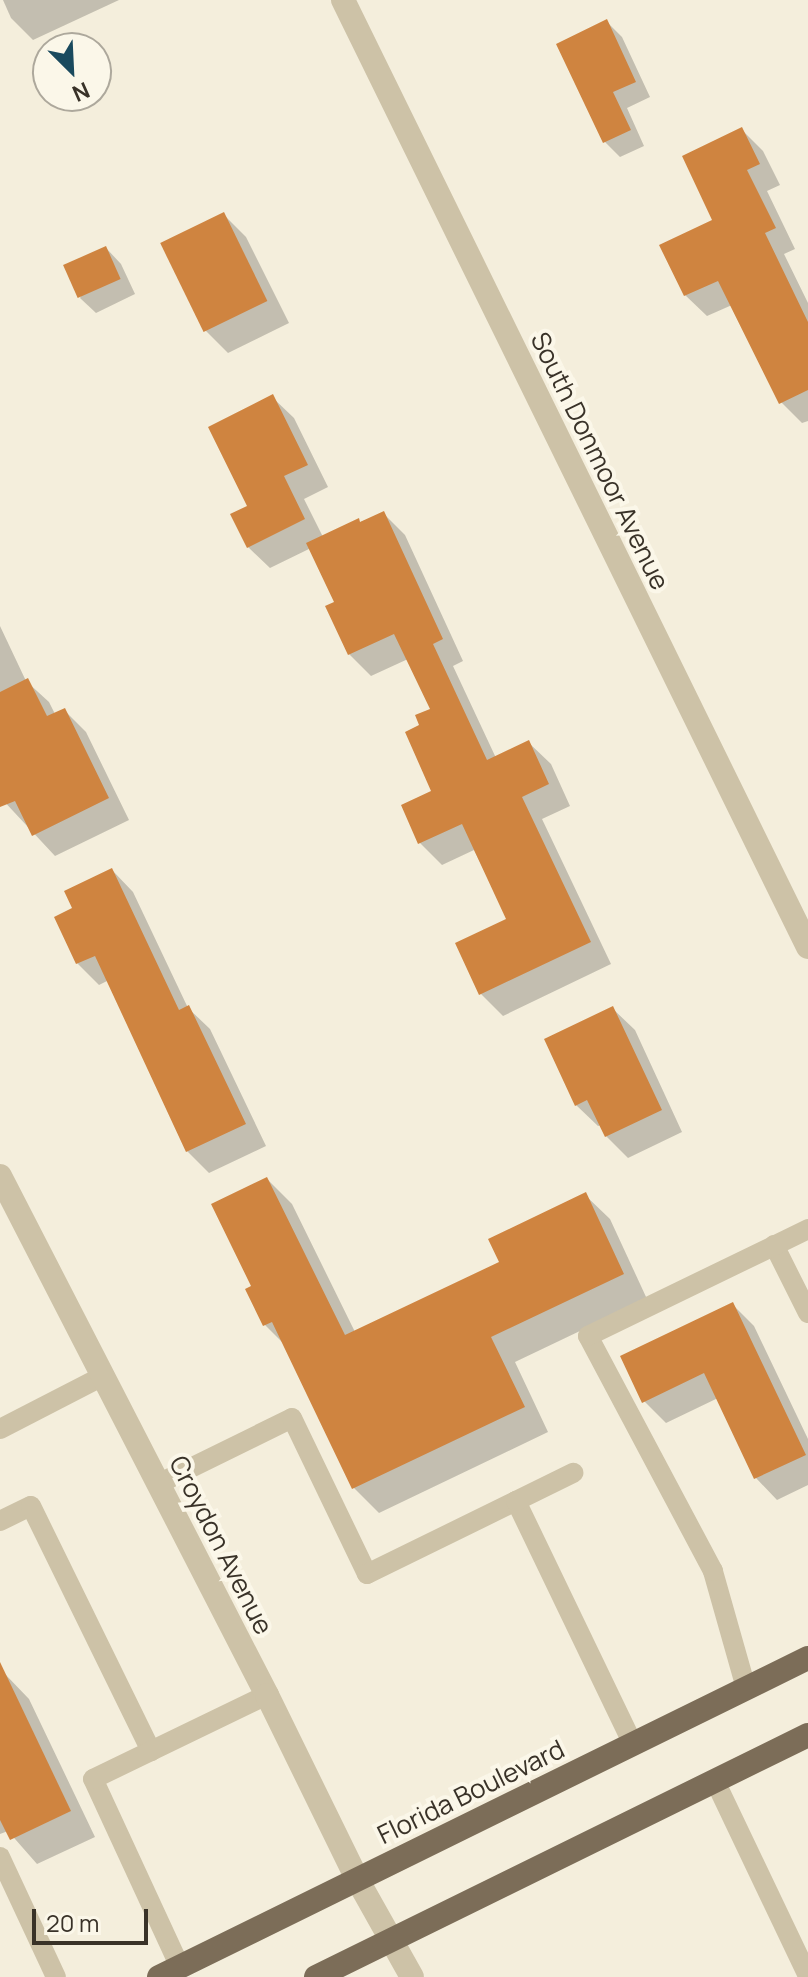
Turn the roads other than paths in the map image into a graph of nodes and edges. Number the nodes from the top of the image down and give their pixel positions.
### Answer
1 (343, 0) edge
2 (808, 947) edge
3 (0, 1176) edge
4 (808, 1229) edge
5 (774, 1245) junction
6 (808, 1313) edge
7 (103, 1376) junction
8 (0, 1429) edge
9 (573, 1473) dead end
10 (158, 1484) junction
11 (516, 1501) junction
12 (0, 1521) edge
13 (808, 1658) edge
14 (746, 1688) junction
15 (267, 1695) junction
16 (805, 1736) edge
17 (633, 1744) junction
18 (151, 1751) junction
19 (715, 1781) junction
20 (0, 1857) edge
21 (357, 1879) junction
22 (390, 1940) junction
23 (803, 1953) edge
24 (169, 1972) edge
25 (808, 1976) edge
26 (56, 1977) edge
27 (316, 1977) edge
28 (412, 1977) edge

1 - 2 street, South Donmoor Avenue
3 - 7 street, Croydon Avenue
4 - 5 lane
5 - 6 lane
5 - 14 lane
7 - 8 lane
7 - 10 street, Croydon Avenue
9 - 11 lane
10 - 11 lane
10 - 15 street, Croydon Avenue
11 - 17 lane
12 - 18 lane
13 - 14 main road, Florida Boulevard
14 - 17 main road, Florida Boulevard
15 - 18 lane
15 - 21 street, Croydon Avenue
16 - 19 main road
17 - 21 main road, Florida Boulevard
18 - 24 lane
19 - 22 main road
19 - 23 lane
20 - 26 lane
21 - 22 street, Croydon Avenue
21 - 24 main road, Florida Boulevard
22 - 27 main road
22 - 28 street, Croydon Avenue
23 - 25 lane

